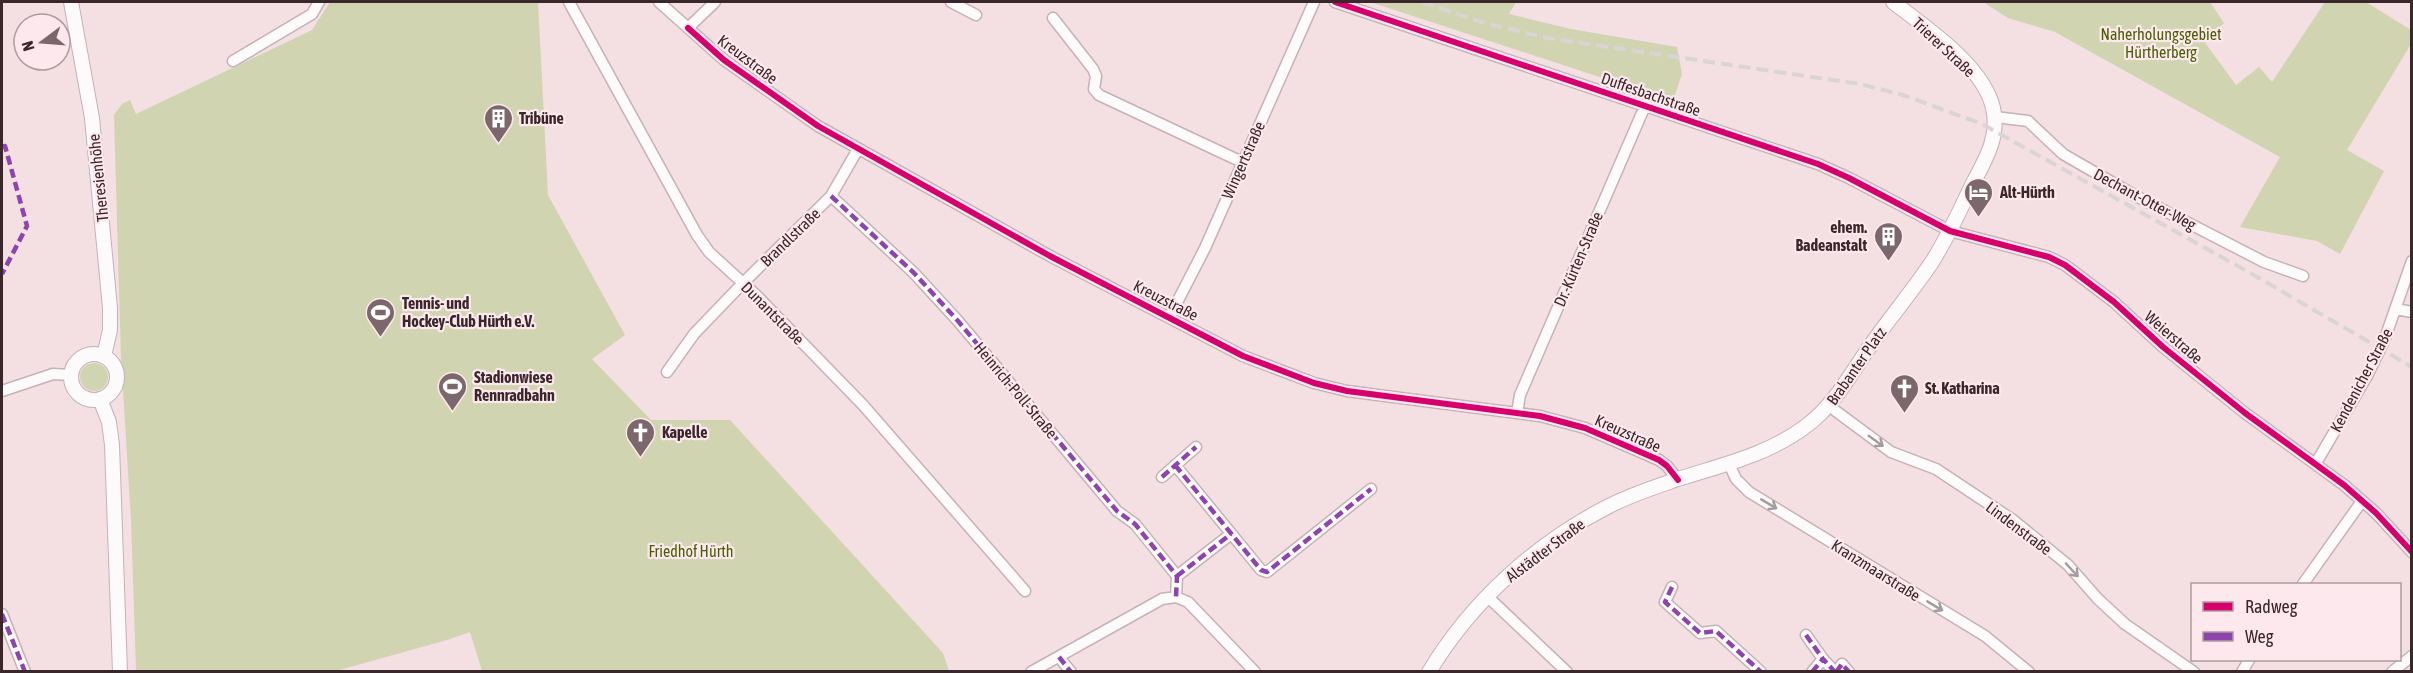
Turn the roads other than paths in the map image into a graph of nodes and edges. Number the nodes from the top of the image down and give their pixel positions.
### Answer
1 (70, 2) edge
2 (319, 2) edge
3 (569, 2) edge
4 (659, 2) edge
5 (715, 2) edge
6 (951, 2) edge
7 (1314, 2) edge
8 (1335, 2) edge
9 (1893, 2) edge
10 (976, 15) dead end
11 (1053, 18) dead end
12 (688, 28) junction
13 (233, 61) dead end
14 (1645, 106) junction
15 (1995, 117) junction
16 (858, 149) junction
17 (1242, 162) junction
18 (831, 196) junction
19 (1950, 231) junction
20 (2412, 261) edge
21 (2303, 276) dead end
22 (742, 283) junction
23 (2396, 309) junction
24 (2412, 312) edge
25 (1170, 316) junction
26 (104, 356) junction
27 (667, 372) dead end
28 (71, 375) junction
29 (2, 391) edge
30 (100, 399) junction
31 (1829, 406) junction
32 (1517, 413) junction
33 (1196, 447) dead end
34 (1729, 464) junction
35 (2316, 464) junction
36 (1175, 465) junction
37 (1162, 477) dead end
38 (1678, 480) junction
39 (1371, 489) dead end
40 (2362, 501) junction
41 (1231, 534) junction
42 (2412, 552) edge
43 (1177, 576) junction
44 (2304, 583) edge
45 (1672, 587) dead end
46 (1025, 591) dead end
47 (1487, 596) junction
48 (1176, 597) junction
49 (2, 614) edge
50 (1806, 635) dead end
51 (2412, 656) edge
52 (1059, 657) junction
53 (1822, 659) junction
54 (2179, 668) edge
55 (25, 672) edge
56 (120, 672) edge
57 (1031, 672) edge
58 (1071, 672) edge
59 (1255, 672) edge
60 (1428, 672) edge
61 (1567, 672) edge
62 (1761, 672) edge
63 (1812, 672) edge
64 (1836, 672) edge
65 (1849, 672) edge
66 (2029, 672) edge
67 (2194, 672) edge
68 (2392, 672) edge

1 - 26 street, Theresienhöhe
2 - 13 street
3 - 22 street, Dunantstraße
4 - 12 street, Kreuzstraße
5 - 12 street
6 - 10 street
7 - 17 street, Wingertstraße
8 - 14 street, Duffesbachstraße
9 - 15 street, Trierer Straße
11 - 17 street
12 - 16 street, Kreuzstraße
14 - 19 street, Duffesbachstraße
14 - 32 street, Dr.-Kürten-Straße
15 - 19 street, Trierer Straße
15 - 21 street, Dechant-Otter-Weg
16 - 18 street, Brandlstraße
16 - 25 street, Kreuzstraße
17 - 25 street, Wingertstraße
18 - 22 street, Brandlstraße
18 - 43 street, Heinrich-Poll-Straße
19 - 31 street, Brabanter Platz
19 - 35 street, Weierstraße
20 - 23 street, Kendenicher Straße
22 - 27 street, Brandlstraße
22 - 46 street, Dunantstraße
23 - 24 street
23 - 35 street, Kendenicher Straße
25 - 32 street, Kreuzstraße
26 - 28 street
26 - 30 street
28 - 29 street
28 - 30 street
30 - 56 street
31 - 34 street, Brabanter Platz
31 -> 54 street, Lindenstraße
32 - 38 street, Kreuzstraße
33 - 36 street
34 - 38 street, Alstädter Straße
34 -> 66 street, Kranzmaarstraße
35 - 40 street, Weierstraße
36 - 37 street
36 - 41 street
38 - 47 street, Alstädter Straße
39 - 41 street
40 - 42 street, Weierstraße
40 - 44 street
41 - 43 street
43 - 48 street
45 - 62 street
47 - 60 street, Alstädter Straße
47 - 61 street
48 - 52 street
48 - 59 street
49 - 55 street
50 - 53 street
51 - 68 street
52 - 57 street
52 - 58 street
53 - 63 street
53 - 64 street
54 - 67 street, Lindenstraße
64 - 65 street

